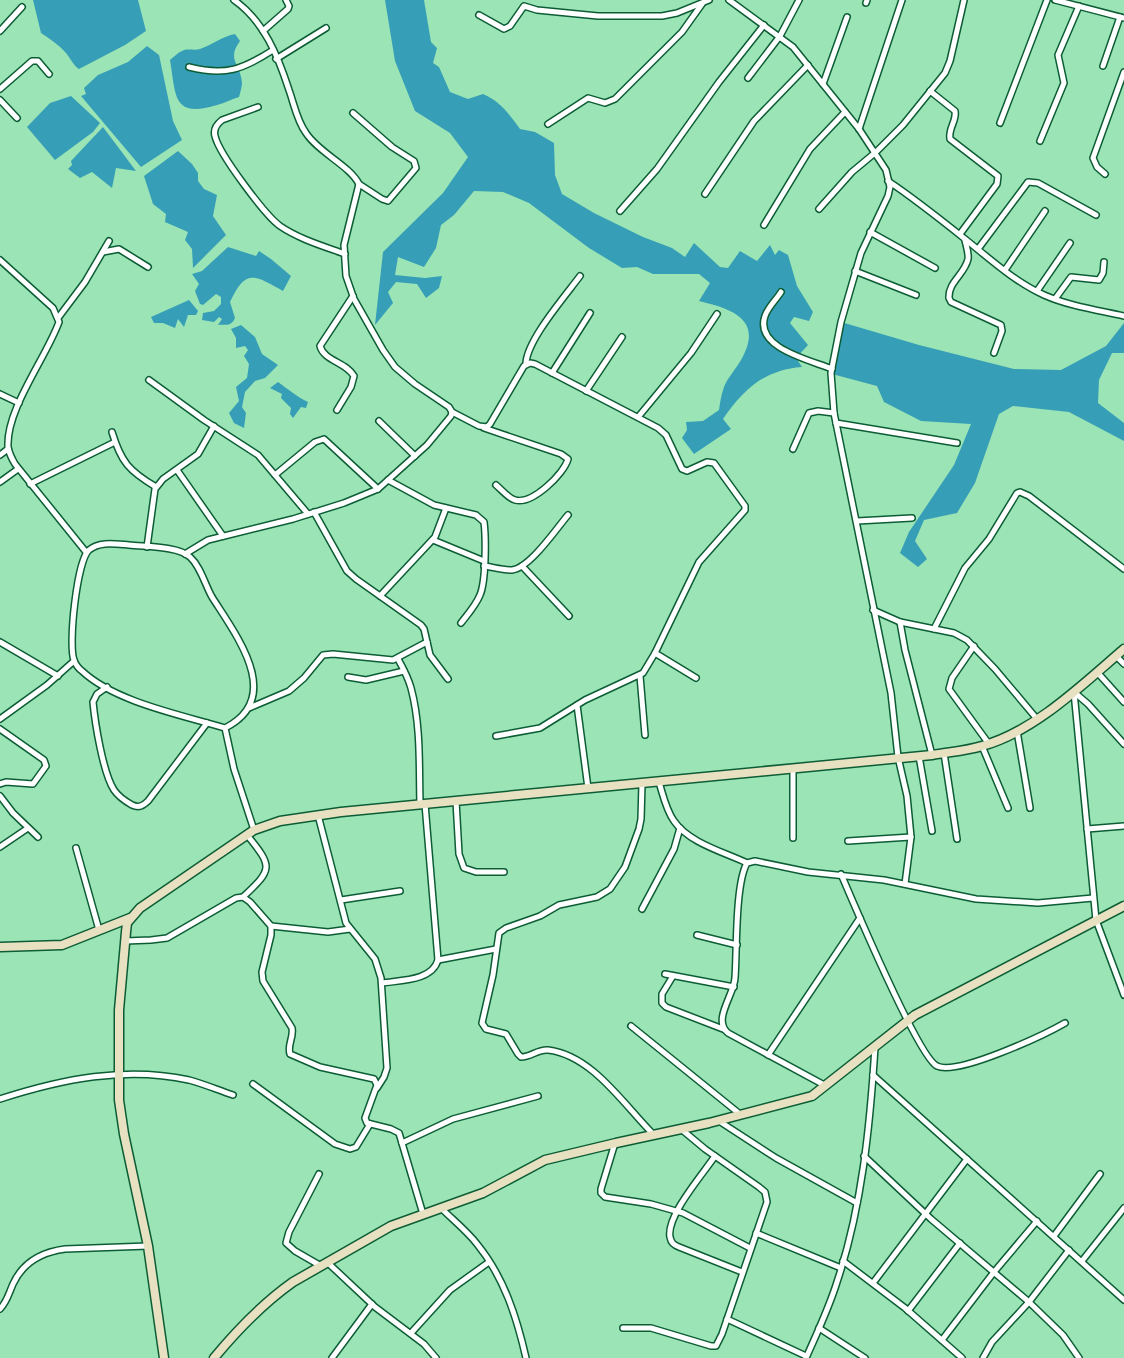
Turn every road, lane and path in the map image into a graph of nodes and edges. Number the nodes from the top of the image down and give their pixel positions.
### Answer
1 (234, 0) edge
2 (286, 0) edge
3 (518, 0) edge
4 (729, 0) edge
5 (799, 0) edge
6 (902, 0) edge
7 (964, 0) edge
8 (1047, 0) edge
9 (1055, 0) edge
10 (706, 1) edge
11 (524, 6) junction
12 (1079, 6) junction
13 (22, 7) dead end
14 (479, 15) dead end
15 (847, 17) dead end
16 (1122, 18) edge
17 (764, 25) junction
18 (326, 28) dead end
19 (0, 31) edge
20 (263, 31) junction
21 (780, 36) junction
22 (273, 50) junction
23 (276, 58) junction
24 (808, 65) junction
25 (1102, 66) dead end
26 (189, 68) dead end
27 (1124, 72) edge
28 (49, 74) dead end
29 (748, 78) dead end
30 (823, 84) junction
31 (0, 89) edge
32 (930, 91) junction
33 (0, 100) edge
34 (258, 107) dead end
35 (845, 112) junction
36 (353, 113) dead end
37 (17, 118) dead end
38 (1000, 123) dead end
39 (548, 124) dead end
40 (859, 129) junction
41 (1040, 141) dead end
42 (876, 152) junction
43 (1105, 174) dead end
44 (888, 181) junction
45 (359, 184) junction
46 (705, 194) dead end
47 (819, 209) dead end
48 (1045, 210) dead end
49 (620, 211) dead end
50 (1096, 215) dead end
51 (764, 225) dead end
52 (870, 232) junction
53 (962, 236) junction
54 (109, 241) dead end
55 (1070, 243) dead end
56 (978, 249) junction
57 (103, 252) junction
58 (345, 254) junction
59 (0, 260) edge
60 (1104, 262) dead end
61 (148, 267) dead end
62 (935, 268) dead end
63 (1005, 270) junction
64 (855, 272) junction
65 (580, 276) dead end
66 (1037, 291) junction
67 (781, 292) dead end
68 (916, 295) dead end
69 (353, 296) junction
70 (1055, 299) junction
71 (590, 313) dead end
72 (717, 314) dead end
73 (1124, 316) edge
74 (58, 318) junction
75 (622, 337) dead end
76 (994, 353) dead end
77 (526, 364) junction
78 (832, 369) junction
79 (552, 374) junction
80 (149, 380) dead end
81 (586, 391) junction
82 (0, 394) edge
83 (20, 403) junction
84 (337, 410) dead end
85 (452, 412) junction
86 (834, 413) junction
87 (639, 416) junction
88 (379, 421) dead end
89 (836, 423) junction
90 (214, 426) junction
91 (483, 427) junction
92 (112, 432) dead end
93 (115, 442) junction
94 (957, 443) dead end
95 (8, 449) junction
96 (793, 449) dead end
97 (0, 455) edge
98 (415, 456) junction
99 (18, 469) junction
100 (177, 470) junction
101 (275, 475) junction
102 (388, 480) junction
103 (0, 482) edge
104 (30, 484) junction
105 (496, 485) dead end
106 (156, 487) junction
107 (378, 489) junction
108 (446, 508) junction
109 (311, 513) junction
110 (568, 515) dead end
111 (912, 518) dead end
112 (856, 521) junction
113 (223, 536) junction
114 (433, 540) junction
115 (147, 547) junction
116 (86, 552) junction
117 (185, 554) junction
118 (484, 564) junction
119 (522, 566) junction
120 (1124, 569) edge
121 (380, 596) junction
122 (873, 610) junction
123 (568, 616) dead end
124 (900, 622) junction
125 (461, 623) dead end
126 (934, 629) junction
127 (427, 642) junction
128 (1, 645) edge
129 (974, 646) junction
130 (1124, 650) edge
131 (655, 653) junction
132 (1116, 656) junction
133 (398, 658) junction
134 (74, 661) junction
135 (1124, 664) edge
136 (404, 671) junction
137 (1097, 672) junction
138 (58, 676) junction
139 (640, 676) junction
140 (348, 677) dead end
141 (696, 678) dead end
142 (448, 679) dead end
143 (106, 687) junction
144 (1074, 692) junction
145 (1124, 702) edge
146 (577, 705) junction
147 (249, 708) junction
148 (0, 719) edge
149 (1037, 719) junction
150 (207, 723) junction
151 (225, 728) junction
152 (0, 729) edge
153 (1017, 731) junction
154 (645, 735) dead end
155 (496, 736) dead end
156 (1124, 744) edge
157 (986, 745) junction
158 (944, 753) junction
159 (932, 754) junction
160 (919, 756) junction
161 (898, 758) junction
162 (794, 768) junction
163 (659, 782) junction
164 (642, 783) junction
165 (0, 784) edge
166 (588, 788) junction
167 (0, 796) edge
168 (456, 801) junction
169 (423, 804) junction
170 (1008, 808) dead end
171 (1030, 808) dead end
172 (318, 815) junction
173 (1124, 826) edge
174 (28, 828) junction
175 (680, 828) junction
176 (1087, 829) junction
177 (932, 831) dead end
178 (250, 832) junction
179 (38, 837) dead end
180 (793, 837) dead end
181 (911, 837) junction
182 (957, 839) dead end
183 (848, 841) dead end
184 (0, 847) edge
185 (76, 848) dead end
186 (747, 863) junction
187 (504, 872) dead end
188 (841, 874) junction
189 (905, 884) junction
190 (400, 891) dead end
191 (243, 897) junction
192 (1093, 898) junction
193 (341, 900) junction
194 (1124, 906) edge
195 (642, 909) dead end
196 (131, 917) junction
197 (860, 918) junction
198 (1096, 920) junction
199 (271, 926) junction
200 (350, 929) junction
201 (99, 930) junction
202 (697, 935) dead end
203 (125, 941) junction
204 (737, 945) junction
205 (0, 947) edge
206 (496, 949) junction
207 (438, 960) junction
208 (665, 974) dead end
209 (674, 976) junction
210 (382, 983) junction
211 (1122, 984) edge
212 (734, 987) junction
213 (1124, 995) edge
214 (907, 1021) junction
215 (1065, 1023) dead end
216 (631, 1026) dead end
217 (723, 1029) junction
218 (875, 1047) junction
219 (768, 1055) junction
220 (118, 1073) junction
221 (873, 1075) junction
222 (253, 1084) dead end
223 (826, 1086) junction
224 (376, 1090) junction
225 (233, 1095) dead end
226 (538, 1096) dead end
227 (0, 1099) edge
228 (741, 1115) junction
229 (720, 1121) junction
230 (370, 1124) junction
231 (681, 1129) junction
232 (653, 1134) junction
233 (402, 1143) junction
234 (616, 1143) junction
235 (715, 1156) junction
236 (864, 1156) junction
237 (967, 1159) junction
238 (319, 1174) dead end
239 (1100, 1174) dead end
240 (856, 1203) junction
241 (441, 1208) junction
242 (1124, 1208) edge
243 (677, 1211) junction
244 (423, 1214) junction
245 (926, 1214) junction
246 (1037, 1221) junction
247 (756, 1233) junction
248 (1054, 1236) junction
249 (960, 1243) junction
250 (148, 1245) junction
251 (750, 1248) junction
252 (1069, 1250) junction
253 (843, 1261) junction
254 (1082, 1261) junction
255 (489, 1262) junction
256 (324, 1264) junction
257 (842, 1268) junction
258 (742, 1272) junction
259 (994, 1272) junction
260 (873, 1283) junction
261 (1124, 1300) edge
262 (1029, 1302) junction
263 (372, 1304) junction
264 (0, 1309) edge
265 (908, 1311) junction
266 (727, 1319) junction
267 (622, 1328) dead end
268 (819, 1328) junction
269 (411, 1333) junction
270 (942, 1340) junction
271 (806, 1357) edge
272 (164, 1358) edge
273 (214, 1358) edge
274 (332, 1358) edge
275 (436, 1358) edge
276 (526, 1358) edge
277 (866, 1358) edge
278 (962, 1358) edge
279 (983, 1358) edge
280 (1079, 1358) edge

1 - 20 street
2 - 20 street
3 - 11 street
4 - 17 street
5 - 21 street
6 - 40 street
7 - 32 street
8 - 38 street
9 - 12 street
10 - 11 street
10 - 39 street
11 - 14 street
12 - 16 street
12 - 41 street
13 - 19 street
15 - 30 street
16 - 25 street
17 - 21 street
17 - 49 street
18 - 23 street
20 - 22 street
21 - 24 street
21 - 29 street
22 - 23 street
22 - 26 street
23 - 45 street
24 - 30 street
24 - 46 street
27 - 43 street
28 - 31 street
30 - 35 street
32 - 42 street
32 - 53 street
33 - 37 street
34 - 58 street
35 - 40 street
35 - 51 street
36 - 45 street
40 - 42 street
42 - 44 street
42 - 47 street
44 - 52 street
44 - 53 street
45 - 58 street
48 - 63 street
50 - 56 street
52 - 62 street
52 - 64 street
53 - 56 street
53 - 76 street
54 - 57 street
55 - 66 street
56 - 63 street
57 - 61 street
57 - 74 street
58 - 69 street
59 - 74 street
60 - 70 street
63 - 66 street
64 - 68 street
64 - 78 street
65 - 77 street
66 - 70 street
67 - 78 street
69 - 84 street
69 - 85 street
70 - 73 street
71 - 79 street
72 - 87 street
74 - 83 street
75 - 81 street
77 - 79 street
77 - 91 street
78 - 86 street
79 - 81 street
80 - 90 street
81 - 87 street
82 - 83 street
83 - 95 street
85 - 91 street
85 - 98 street
86 - 89 street
86 - 96 street
87 - 131 street
88 - 98 street
89 - 94 street
89 - 112 street
90 - 100 street
90 - 101 street
91 - 105 street
92 - 93 street
93 - 104 street
93 - 106 street
95 - 97 street
95 - 99 street
98 - 102 street
99 - 103 street
99 - 104 street
100 - 106 street
100 - 113 street
101 - 107 street
101 - 109 street
102 - 107 street
102 - 108 street
104 - 116 street
106 - 115 street
107 - 109 street
108 - 114 street
108 - 118 street
109 - 113 street
109 - 121 street
110 - 119 street
111 - 112 street
112 - 122 street
113 - 117 street
114 - 118 street
114 - 121 street
115 - 116 street
115 - 117 street
116 - 134 street
117 - 147 street
118 - 119 street
118 - 125 street
119 - 123 street
120 - 126 street
121 - 127 street
122 - 124 street
122 - 161 street
124 - 126 street
124 - 159 street
126 - 129 street
127 - 133 street
127 - 142 street
128 - 138 street
129 - 149 street
129 - 157 street
130 - 132 street
131 - 139 street
131 - 141 street
132 - 135 street
132 - 137 street
133 - 136 street
133 - 147 street
134 - 138 street
134 - 143 street
136 - 140 street
136 - 169 street
137 - 144 street
137 - 145 street
138 - 148 street
139 - 146 street
139 - 154 street
143 - 150 street
143 - 150 street
144 - 149 street
144 - 156 street
144 - 176 street
146 - 155 street
146 - 166 street
147 - 151 street
149 - 153 street
150 - 151 street
151 - 178 street
152 - 165 street
153 - 157 street
153 - 171 street
157 - 158 street
157 - 170 street
158 - 159 street
158 - 182 street
159 - 160 street
160 - 161 street
160 - 177 street
161 - 162 street
161 - 181 street
162 - 163 street
162 - 180 street
163 - 164 street
163 - 175 street
164 - 166 street
164 - 206 street
166 - 168 street
167 - 174 street
168 - 169 street
168 - 187 street
169 - 172 street
169 - 207 street
172 - 178 street
172 - 193 street
173 - 176 street
174 - 179 street
174 - 184 street
175 - 186 street
175 - 195 street
176 - 192 street
178 - 191 street
178 - 196 street
181 - 183 street
181 - 189 street
185 - 201 street
186 - 188 street
186 - 204 street
188 - 189 street
188 - 197 street
189 - 192 street
190 - 193 street
191 - 199 street
191 - 203 street
192 - 198 street
193 - 200 street
194 - 198 street
196 - 201 street
196 - 203 street
197 - 214 street
197 - 219 street
198 - 211 street
198 - 214 street
199 - 200 street
199 - 224 street
200 - 210 street
201 - 205 street
202 - 204 street
203 - 220 street
204 - 212 street
206 - 207 street
206 - 232 street
207 - 210 street
208 - 209 street
209 - 212 street
209 - 217 street
210 - 224 street
211 - 213 street
212 - 217 street
214 - 215 street
214 - 218 street
216 - 228 street
217 - 219 street
218 - 221 street
218 - 223 street
219 - 223 street
220 - 225 street
220 - 227 street
220 - 250 street
221 - 236 street
221 - 237 street
222 - 230 street
223 - 228 street
224 - 230 street
226 - 233 street
228 - 229 street
229 - 231 street
229 - 240 street
230 - 233 street
231 - 232 street
231 - 235 street
232 - 234 street
233 - 244 street
234 - 241 street
234 - 243 street
235 - 243 street
235 - 247 street
236 - 240 street
236 - 245 street
237 - 245 street
237 - 246 street
238 - 256 street
239 - 248 street
240 - 253 street
241 - 244 street
241 - 255 street
242 - 254 street
243 - 251 street
243 - 258 street
244 - 256 street
245 - 249 street
245 - 260 street
246 - 248 street
246 - 259 street
247 - 251 street
247 - 257 street
248 - 252 street
249 - 259 street
249 - 265 street
250 - 264 street
250 - 272 street
251 - 258 street
252 - 254 street
252 - 262 street
253 - 257 street
253 - 260 street
254 - 261 street
255 - 269 street
255 - 276 street
256 - 263 street
256 - 273 street
257 - 268 street
258 - 266 street
259 - 262 street
259 - 270 street
260 - 265 street
262 - 279 street
262 - 280 street
263 - 269 street
263 - 274 street
265 - 270 street
266 - 267 street
266 - 271 street
268 - 271 street
268 - 277 street
269 - 275 street
270 - 278 street

